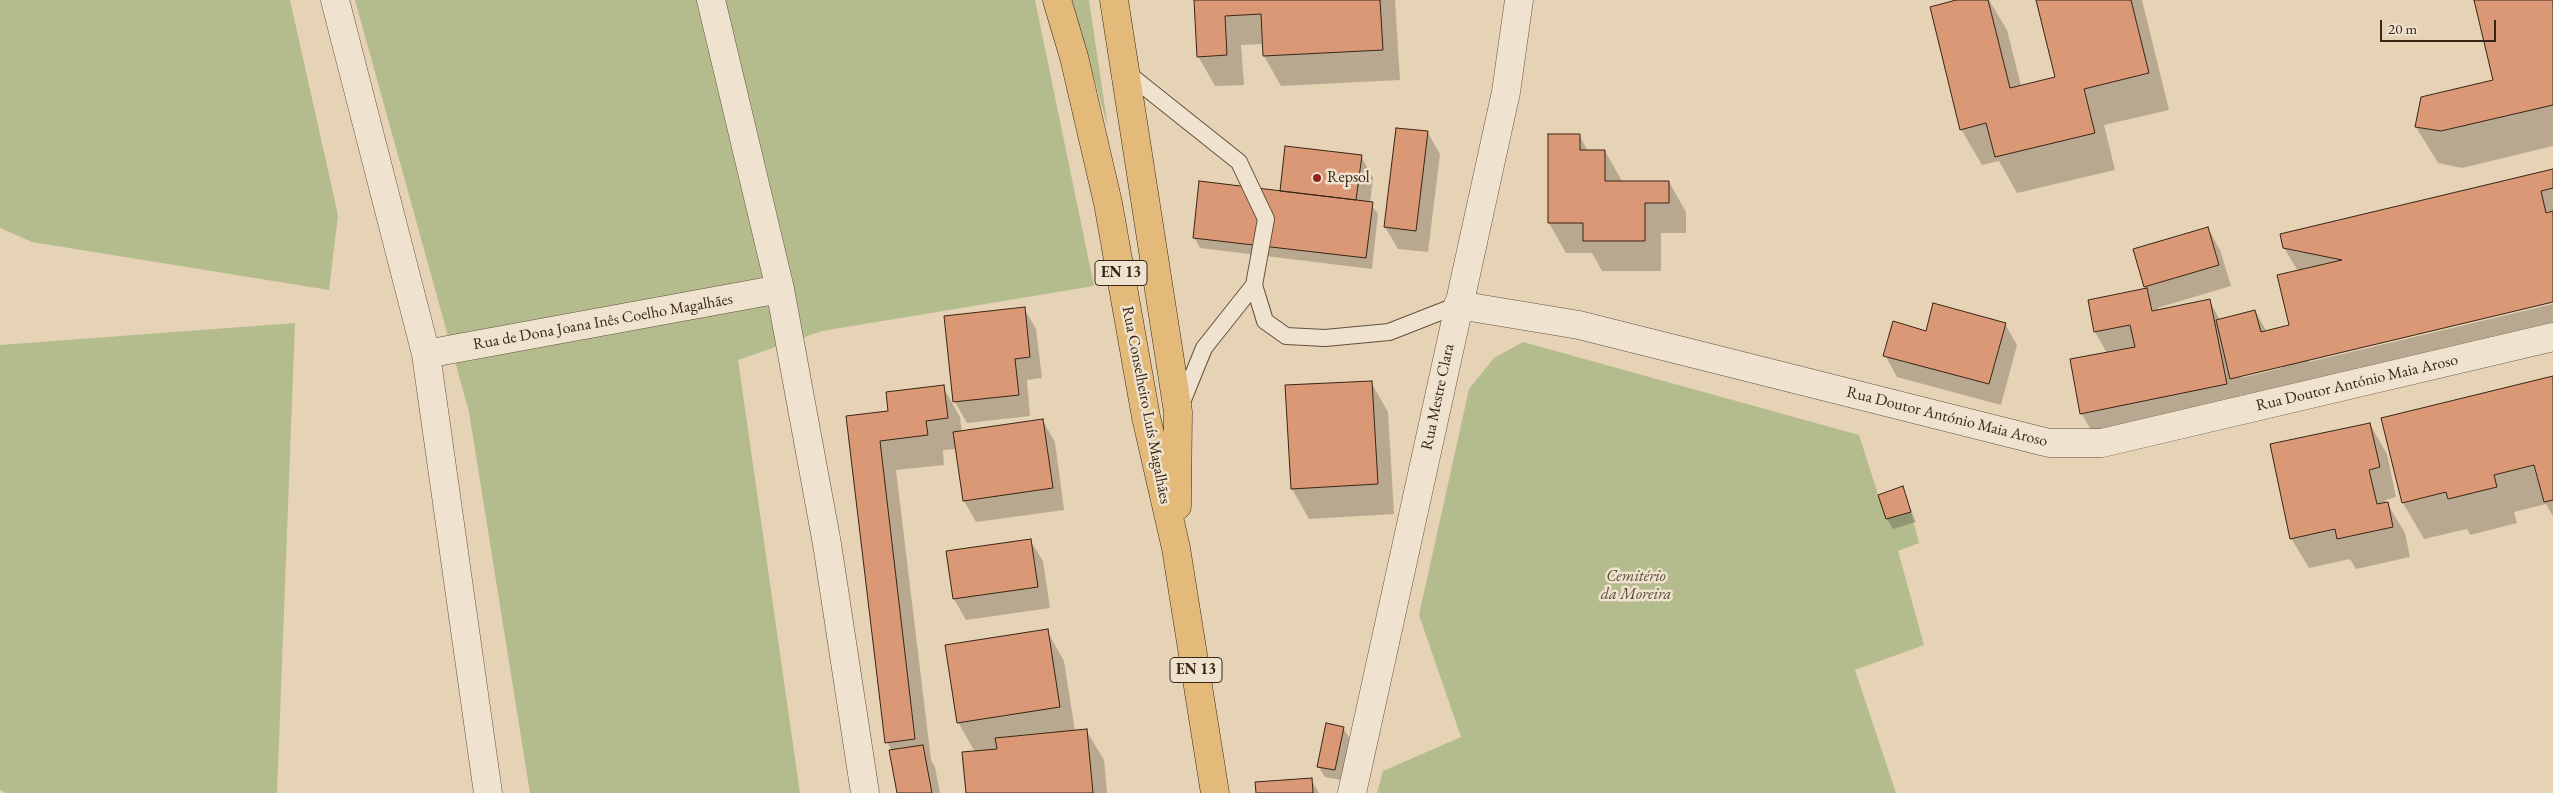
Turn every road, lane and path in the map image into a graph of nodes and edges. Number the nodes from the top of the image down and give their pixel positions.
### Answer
1 (335, 0) edge
2 (710, 0) edge
3 (1057, 0) edge
4 (1114, 0) edge
5 (1519, 0) edge
6 (1126, 72) junction
7 (1254, 285) junction
8 (780, 289) junction
9 (1458, 305) junction
10 (2553, 337) edge
11 (426, 354) junction
12 (1178, 412) junction
13 (1176, 548) junction
14 (488, 793) edge
15 (865, 793) edge
16 (1215, 793) edge
17 (1352, 793) edge

1 - 11 street
2 - 8 street
3 - 13 main road, Rua Conselheiro Luís Magalhães / EN 13
4 - 6 main road, Rua Conselheiro Luís Magalhães / EN 13
5 - 9 street, Rua Mestre Clara
6 - 7 lane
6 - 12 main road, Rua Conselheiro Luís Magalhães / EN 13
7 - 9 lane
7 - 12 lane
8 - 11 street, Rua de Dona Joana Inês Coelho Magalhães
8 - 15 street
9 - 10 street, Rua Doutor António Maia Aroso
9 - 17 street, Rua Mestre Clara
11 - 14 street
12 - 13 main road, Rua Conselheiro Luís Magalhães / EN 13
13 - 16 main road, Rua Conselheiro Luís Magalhães / EN 13

